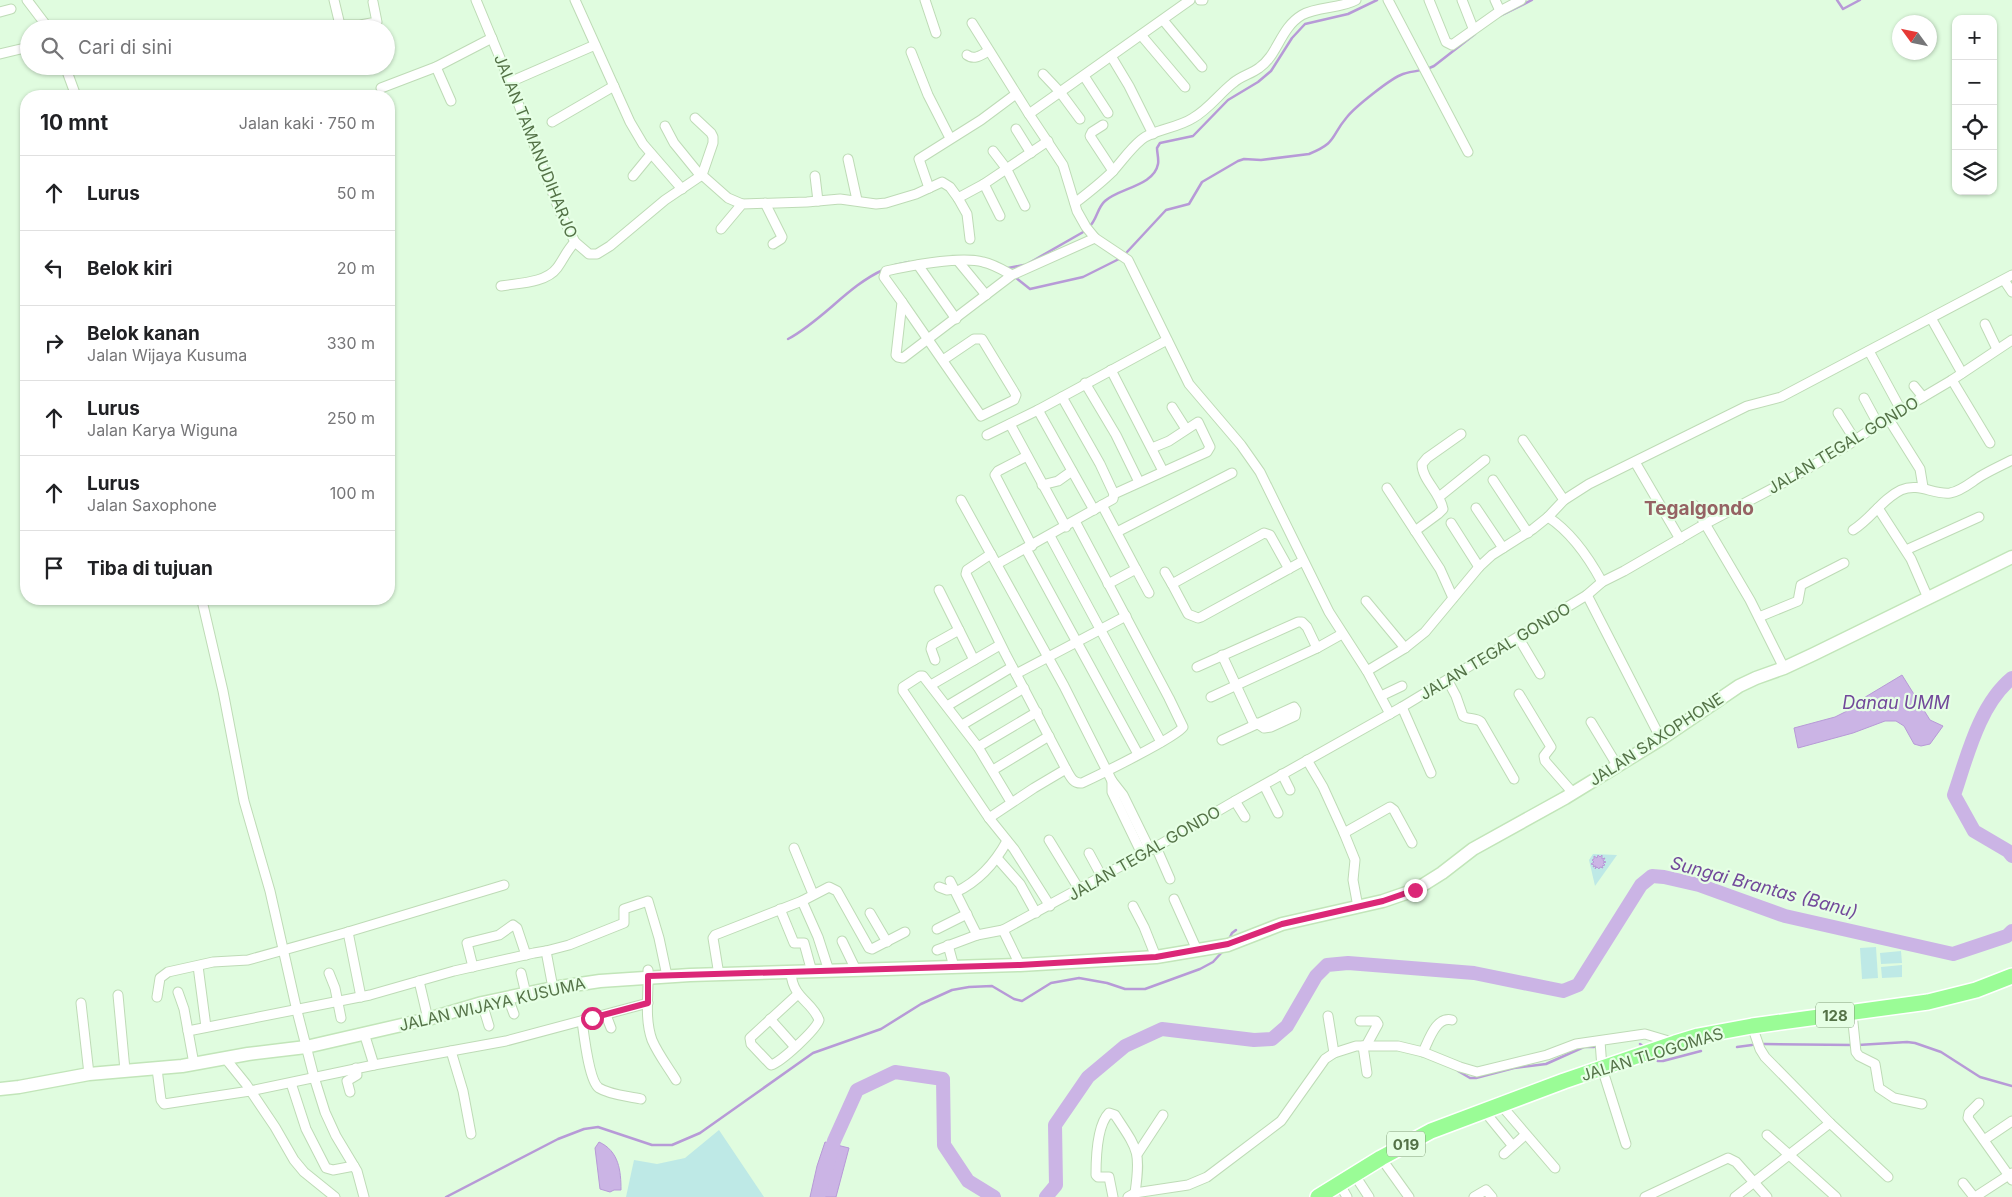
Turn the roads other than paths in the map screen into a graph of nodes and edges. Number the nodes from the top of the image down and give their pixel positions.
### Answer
1 (27, 0) edge
2 (334, 0) edge
3 (476, 0) edge
4 (575, 0) edge
5 (925, 0) edge
6 (1190, 0) edge
7 (1389, 0) edge
8 (1429, 0) edge
9 (1462, 0) edge
10 (1495, 0) edge
11 (1521, 0) edge
12 (1352, 1) edge
13 (373, 2) dead end
14 (11, 9) dead end
15 (1500, 11) junction
16 (0, 12) edge
17 (42, 20) edge
18 (339, 20) edge
19 (378, 20) edge
20 (1163, 20) junction
21 (972, 23) dead end
22 (1473, 28) junction
23 (936, 33) dead end
24 (1141, 35) junction
25 (492, 38) junction
26 (595, 45) junction
27 (20, 49) edge
28 (989, 51) junction
29 (911, 52) dead end
30 (0, 54) edge
31 (967, 55) dead end
32 (1111, 56) junction
33 (436, 66) junction
34 (1202, 68) dead end
35 (1043, 74) dead end
36 (68, 75) edge
37 (1084, 76) junction
38 (510, 82) junction
39 (614, 86) junction
40 (1185, 87) dead end
41 (381, 88) dead end
42 (74, 90) edge
43 (1060, 92) junction
44 (1016, 94) junction
45 (451, 101) dead end
46 (1108, 113) dead end
47 (1029, 114) junction
48 (695, 118) dead end
49 (1080, 120) dead end
50 (552, 122) dead end
51 (1103, 125) dead end
52 (665, 126) dead end
53 (1016, 130) dead end
54 (1154, 134) junction
55 (950, 138) junction
56 (1048, 141) junction
57 (993, 151) dead end
58 (1468, 152) dead end
59 (1031, 153) junction
60 (651, 154) junction
61 (848, 159) dead end
62 (1006, 168) junction
63 (1113, 171) junction
64 (701, 175) junction
65 (633, 176) dead end
66 (815, 176) dead end
67 (984, 184) junction
68 (929, 188) junction
69 (682, 189) junction
70 (958, 198) junction
71 (857, 200) junction
72 (818, 201) junction
73 (765, 202) junction
74 (1075, 203) junction
75 (742, 204) junction
76 (1025, 206) dead end
77 (1000, 216) dead end
78 (721, 229) dead end
79 (1090, 232) junction
80 (970, 239) dead end
81 (575, 242) junction
82 (773, 244) dead end
83 (958, 261) junction
84 (918, 265) junction
85 (1014, 274) junction
86 (2008, 278) edge
87 (501, 286) dead end
88 (2012, 292) edge
89 (986, 295) junction
90 (902, 302) junction
91 (1931, 318) junction
92 (956, 319) junction
93 (1985, 324) dead end
94 (929, 340) junction
95 (1167, 340) junction
96 (2012, 340) edge
97 (1997, 349) junction
98 (1869, 351) junction
99 (943, 360) junction
100 (1111, 370) junction
101 (1962, 373) junction
102 (1952, 380) junction
103 (1086, 383) junction
104 (1914, 386) dead end
105 (1062, 397) junction
106 (1923, 397) junction
107 (1864, 398) dead end
108 (1172, 407) dead end
109 (1038, 410) junction
110 (1901, 410) junction
111 (1838, 413) dead end
112 (1888, 418) junction
113 (1010, 424) junction
114 (1878, 424) junction
115 (1186, 429) junction
116 (987, 434) dead end
117 (1461, 434) dead end
118 (1523, 440) dead end
119 (1855, 440) junction
120 (1990, 443) dead end
121 (1152, 448) junction
122 (1027, 456) junction
123 (1486, 460) dead end
124 (2012, 460) edge
125 (1635, 462) junction
126 (1072, 471) junction
127 (1163, 471) junction
128 (1232, 473) dead end
129 (1494, 480) dead end
130 (1140, 482) junction
131 (1042, 485) junction
132 (1387, 488) dead end
133 (1924, 488) junction
134 (1114, 494) junction
135 (1439, 497) junction
136 (961, 500) dead end
137 (1564, 500) junction
138 (1694, 505) dead end
139 (1098, 508) junction
140 (1476, 508) dead end
141 (1878, 508) junction
142 (1979, 517) dead end
143 (1548, 518) junction
144 (1075, 521) junction
145 (1451, 523) dead end
146 (1705, 524) junction
147 (1066, 527) junction
148 (1853, 530) dead end
149 (1415, 531) junction
150 (1117, 532) junction
151 (1528, 533) junction
152 (1050, 536) junction
153 (1680, 539) junction
154 (1029, 548) junction
155 (1503, 548) junction
156 (1906, 550) junction
157 (991, 554) junction
158 (2012, 557) edge
159 (1303, 561) junction
160 (1844, 563) dead end
161 (997, 564) junction
162 (1479, 567) junction
163 (1136, 569) junction
164 (1289, 569) junction
165 (1165, 572) dead end
166 (1602, 582) junction
167 (1108, 584) junction
168 (1172, 584) junction
169 (939, 590) dead end
170 (1149, 593) dead end
171 (1587, 594) junction
172 (1453, 598) junction
173 (1928, 598) junction
174 (1366, 600) dead end
175 (203, 605) edge
176 (1126, 616) junction
177 (1759, 617) junction
178 (959, 630) junction
179 (1101, 630) junction
180 (1342, 634) junction
181 (1518, 637) junction
182 (1078, 642) junction
183 (1000, 644) junction
184 (1317, 648) junction
185 (1405, 648) junction
186 (1222, 655) junction
187 (1048, 657) junction
188 (935, 660) dead end
189 (974, 660) junction
190 (1197, 667) dead end
191 (1784, 668) junction
192 (1014, 670) junction
193 (1367, 671) junction
194 (1540, 674) dead end
195 (1448, 681) junction
196 (931, 685) junction
197 (1236, 686) junction
198 (1402, 686) dead end
199 (1024, 688) junction
200 (1519, 694) dead end
201 (1382, 696) junction
202 (1211, 697) dead end
203 (947, 706) junction
204 (1402, 707) junction
205 (1037, 712) junction
206 (1390, 714) junction
207 (1591, 722) dead end
208 (962, 725) junction
209 (1049, 736) junction
210 (1661, 739) junction
211 (1222, 740) dead end
212 (1161, 742) junction
213 (978, 747) junction
214 (1138, 754) junction
215 (1307, 760) junction
216 (1616, 766) junction
217 (1066, 769) junction
218 (993, 770) junction
219 (1108, 771) junction
220 (1431, 772) dead end
221 (1282, 774) junction
222 (1514, 779) dead end
223 (1264, 784) junction
224 (1290, 790) dead end
225 (1572, 793) junction
226 (1235, 801) junction
227 (1011, 802) junction
228 (1278, 813) dead end
229 (1245, 817) dead end
230 (988, 818) junction
231 (1344, 833) junction
232 (1049, 840) dead end
233 (1007, 841) junction
234 (1412, 843) dead end
235 (794, 848) dead end
236 (1150, 851) junction
237 (1088, 853) dead end
238 (997, 858) junction
239 (1102, 878) junction
240 (1170, 878) dead end
241 (504, 885) dead end
242 (939, 887) dead end
243 (1079, 889) junction
244 (955, 890) junction
245 (812, 894) junction
246 (1174, 899) dead end
247 (802, 901) junction
248 (1050, 906) junction
249 (1133, 906) dead end
250 (1358, 907) junction
251 (780, 909) junction
252 (870, 913) dead end
253 (1036, 913) junction
254 (968, 914) junction
255 (937, 929) dead end
256 (1003, 930) junction
257 (348, 932) junction
258 (905, 932) dead end
259 (978, 935) junction
260 (885, 939) junction
261 (842, 941) dead end
262 (948, 945) junction
263 (283, 950) junction
264 (937, 950) dead end
265 (1197, 950) junction
266 (546, 951) junction
267 (526, 955) junction
268 (1156, 957) junction
269 (852, 963) junction
270 (1020, 965) junction
271 (198, 966) junction
272 (473, 967) junction
273 (954, 968) junction
274 (829, 971) junction
275 (792, 972) junction
276 (812, 972) junction
277 (329, 973) dead end
278 (521, 973) dead end
279 (648, 973) junction
280 (720, 974) junction
281 (667, 976) junction
282 (2012, 976) edge
283 (419, 981) junction
284 (554, 988) junction
285 (178, 992) dead end
286 (526, 994) junction
287 (798, 994) junction
288 (118, 995) dead end
289 (158, 997) dead end
290 (361, 997) junction
291 (508, 998) junction
292 (339, 1002) junction
293 (82, 1003) dead end
294 (482, 1003) junction
295 (648, 1003) junction
296 (297, 1011) junction
297 (1852, 1013) junction
298 (514, 1014) dead end
299 (606, 1015) junction
300 (1328, 1016) dead end
301 (341, 1018) dead end
302 (428, 1019) junction
303 (770, 1019) junction
304 (1452, 1020) dead end
305 (1360, 1021) dead end
306 (582, 1022) junction
307 (489, 1026) dead end
308 (1752, 1026) junction
309 (206, 1027) junction
310 (611, 1028) dead end
311 (188, 1031) junction
312 (364, 1033) junction
313 (1600, 1041) junction
314 (1675, 1043) junction
315 (306, 1047) junction
316 (795, 1047) junction
317 (451, 1051) junction
318 (1364, 1051) junction
319 (1424, 1052) junction
320 (1334, 1053) junction
321 (225, 1058) junction
322 (194, 1064) junction
323 (374, 1065) junction
324 (356, 1068) junction
325 (1602, 1068) junction
326 (157, 1069) junction
327 (125, 1070) junction
328 (1367, 1073) dead end
329 (89, 1074) junction
330 (314, 1077) junction
331 (676, 1080) dead end
332 (291, 1083) junction
333 (0, 1089) edge
334 (250, 1091) junction
335 (350, 1092) dead end
336 (641, 1099) dead end
337 (1922, 1104) dead end
338 (1979, 1104) dead end
339 (1501, 1105) junction
340 (1485, 1112) junction
341 (1163, 1115) dead end
342 (2012, 1121) edge
343 (1830, 1123) junction
344 (471, 1134) dead end
345 (1525, 1135) junction
346 (1767, 1135) dead end
347 (1984, 1140) junction
348 (1512, 1144) junction
349 (1626, 1144) dead end
350 (1138, 1153) junction
351 (1504, 1154) dead end
352 (1789, 1156) junction
353 (1381, 1158) junction
354 (354, 1166) junction
355 (1555, 1168) dead end
356 (1354, 1174) junction
357 (2011, 1176) edge
358 (1888, 1177) dead end
359 (1339, 1183) junction
360 (1753, 1183) junction
361 (1963, 1183) dead end
362 (1131, 1195) edge
363 (335, 1197) edge
364 (364, 1197) edge
365 (1113, 1197) edge
366 (1318, 1197) edge
367 (1347, 1197) edge
368 (1368, 1197) edge
369 (1409, 1197) edge
370 (1474, 1197) edge
371 (1492, 1197) edge
372 (1645, 1197) edge
373 (1735, 1197) edge
374 (1766, 1197) edge
375 (1836, 1197) edge
376 (1974, 1197) edge

1 - 17 street
2 - 18 street
3 - 25 street, JALAN TAMANUDIHARJO
4 - 26 street
5 - 23 street
6 - 20 street
7 - 58 street
8 - 22 street
9 - 22 street
10 - 15 street
11 - 15 street
12 - 54 street
13 - 19 street
14 - 16 street
15 - 22 street
20 - 24 street
20 - 34 street
21 - 28 street
24 - 32 street
24 - 40 street
25 - 33 street
25 - 38 street, JALAN TAMANUDIHARJO
26 - 38 street
26 - 39 street
27 - 30 street
28 - 31 street
28 - 44 street
29 - 55 street
32 - 37 street
32 - 54 street
33 - 41 street
33 - 45 street
35 - 43 street
36 - 42 street
37 - 43 street
37 - 46 street
38 - 81 street, JALAN TAMANUDIHARJO
39 - 50 street
39 - 60 street
43 - 47 street
43 - 49 street
44 - 47 street
44 - 55 street
47 - 56 street
48 - 64 street
51 - 63 street
52 - 64 street
53 - 59 street
54 - 63 street
55 - 68 street
56 - 59 street
56 - 74 street
57 - 62 street
59 - 62 street
60 - 65 street
60 - 69 street
61 - 71 street
62 - 67 street
62 - 76 street
63 - 74 street
64 - 69 street, JALAN TAMANUDIHARJO
64 - 75 street
66 - 72 street
67 - 70 street
67 - 77 street
68 - 70 street
68 - 71 street
69 - 81 street, JALAN TAMANUDIHARJO
70 - 80 street
71 - 72 street
72 - 73 street
73 - 75 street
73 - 82 street
74 - 79 street
75 - 78 street
79 - 85 street
79 - 95 street
81 - 87 street
83 - 84 street
83 - 85 street
83 - 89 street
84 - 90 street
84 - 92 street
85 - 89 street
86 - 88 street
86 - 91 street
89 - 92 street
90 - 94 street
90 - 94 street
91 - 98 street
91 - 101 street
92 - 94 street
93 - 97 street
94 - 99 street
95 - 100 street
95 - 159 street
96 - 97 street, JALAN TEGAL GONDO
97 - 101 street, JALAN TEGAL GONDO
98 - 110 street
98 - 125 street
99 - 99 street
100 - 103 street
100 - 121 street
101 - 102 street, JALAN TEGAL GONDO
102 - 106 street, JALAN TEGAL GONDO
102 - 120 street
103 - 105 street
103 - 130 street
104 - 106 street
105 - 109 street
105 - 134 street
106 - 110 street, JALAN TEGAL GONDO
107 - 114 street
108 - 115 street
109 - 113 street
109 - 126 street
110 - 112 street, JALAN TEGAL GONDO
111 - 119 street
112 - 114 street, JALAN TEGAL GONDO
112 - 133 street
113 - 116 street
113 - 122 street
114 - 119 street, JALAN TEGAL GONDO
115 - 121 street
115 - 127 street
117 - 135 street
118 - 137 street
119 - 146 street, JALAN TEGAL GONDO
121 - 127 street
122 - 131 street
122 - 154 street
123 - 135 street
124 - 133 street
125 - 137 street
125 - 153 street
126 - 131 street
126 - 139 street
127 - 130 street
128 - 150 street
129 - 151 street
130 - 134 street
131 - 147 street
132 - 149 street
133 - 141 street
134 - 139 street
135 - 149 street
136 - 157 street
137 - 143 street
138 - 146 street
139 - 144 street
139 - 150 street
140 - 155 street
141 - 148 street
141 - 156 street
142 - 156 street
143 - 151 street
143 - 166 street
144 - 147 street
144 - 167 street
145 - 162 street
146 - 153 street, JALAN TEGAL GONDO
146 - 177 street
147 - 152 street
149 - 172 street
150 - 163 street
151 - 155 street
152 - 154 street
152 - 179 street
153 - 166 street, JALAN TEGAL GONDO
154 - 161 street
154 - 182 street
155 - 162 street
156 - 173 street
157 - 161 street
157 - 183 street
158 - 173 main road, JALAN SAXOPHONE
159 - 164 street
159 - 180 street
160 - 177 street
161 - 187 street
162 - 172 street
163 - 167 street
163 - 170 street
164 - 168 street
164 - 168 street
165 - 168 street
166 - 171 street, JALAN TEGAL GONDO
167 - 176 street
169 - 178 street
171 - 181 street, JALAN TEGAL GONDO
171 - 210 street
172 - 185 street
173 - 191 main road, JALAN SAXOPHONE
174 - 185 street
175 - 263 street
176 - 179 street
176 - 212 street
177 - 191 street
178 - 188 street
178 - 189 street
179 - 182 street
179 - 212 street
180 - 184 street
180 - 193 street
181 - 194 street
181 - 195 street, JALAN TEGAL GONDO
182 - 187 street
182 - 214 street
183 - 189 street
183 - 192 street
184 - 186 street
184 - 197 street
185 - 193 street
186 - 190 street
186 - 197 street
187 - 192 street
187 - 219 street
189 - 196 street
191 - 210 main road, JALAN SAXOPHONE
192 - 199 street
192 - 203 street
193 - 201 street
195 - 204 street, JALAN TEGAL GONDO
195 - 222 street
196 - 203 street
196 - 230 street
197 - 202 street
197 - 211 street
198 - 201 street
199 - 205 street
199 - 208 street
200 - 225 street
201 - 206 street
203 - 208 street
204 - 206 street, JALAN TEGAL GONDO
204 - 220 street
205 - 209 street
205 - 213 street
206 - 215 street, JALAN TEGAL GONDO
207 - 216 street
208 - 213 street
209 - 217 street
209 - 218 street
210 - 216 main road, JALAN SAXOPHONE
212 - 214 street
213 - 218 street
214 - 219 street
215 - 221 street, JALAN TEGAL GONDO
215 - 231 street
216 - 225 main road, JALAN SAXOPHONE
217 - 219 street
217 - 227 street
218 - 227 street
219 - 236 street
221 - 223 street, JALAN TEGAL GONDO
221 - 224 street
223 - 226 street, JALAN TEGAL GONDO
223 - 228 street
225 - 250 main road, JALAN SAXOPHONE
226 - 229 street
226 - 236 street, JALAN TEGAL GONDO
227 - 230 street
230 - 233 street
231 - 234 street
231 - 250 street
232 - 243 street
233 - 238 street
233 - 248 street
235 - 245 street
236 - 239 street, JALAN TEGAL GONDO
236 - 240 street
237 - 239 street
238 - 244 street
238 - 253 street
239 - 243 street, JALAN TEGAL GONDO
241 - 257 street
242 - 244 street
243 - 248 street, JALAN TEGAL GONDO
244 - 254 street
245 - 247 street
245 - 260 street
246 - 265 street
247 - 251 street
247 - 274 street
248 - 253 street, JALAN TEGAL GONDO
249 - 268 street
250 - 265 main road, JALAN SAXOPHONE
251 - 276 street
251 - 280 street
252 - 260 street
253 - 256 street, JALAN TEGAL GONDO
254 - 255 street
254 - 259 street
256 - 259 street, JALAN TEGAL GONDO
256 - 270 street
257 - 263 street
257 - 290 street
258 - 260 street
259 - 262 street, JALAN TEGAL GONDO
261 - 269 street
262 - 264 street, JALAN TEGAL GONDO
262 - 273 street
263 - 271 street
263 - 296 street
265 - 268 main road, JALAN SAXOPHONE
266 - 267 street
266 - 281 street
266 - 284 street
267 - 272 street
267 - 272 street
268 - 270 main road, JALAN WIJAYA KUSUMA
269 - 273 main road, JALAN WIJAYA KUSUMA
269 - 274 main road, JALAN WIJAYA KUSUMA
270 - 273 main road, JALAN WIJAYA KUSUMA
271 - 289 street
271 - 309 street
272 - 283 street
274 - 276 main road, JALAN WIJAYA KUSUMA
275 - 276 main road, JALAN WIJAYA KUSUMA
275 - 280 main road, JALAN WIJAYA KUSUMA
275 - 287 street
277 - 292 street
278 - 286 street
279 - 281 main road, JALAN WIJAYA KUSUMA
279 - 284 main road, JALAN WIJAYA KUSUMA
279 - 295 street
280 - 281 main road, JALAN WIJAYA KUSUMA
282 - 297 main road, JALAN TLOGOMAS / 128
283 - 290 street
283 - 302 street
284 - 286 main road, JALAN WIJAYA KUSUMA
285 - 311 street
286 - 291 main road, JALAN WIJAYA KUSUMA
287 - 303 street
287 - 316 street
288 - 327 street
290 - 292 street
291 - 294 main road, JALAN WIJAYA KUSUMA
291 - 298 street
292 - 296 street
292 - 301 street
293 - 329 street
294 - 302 main road, JALAN WIJAYA KUSUMA
294 - 307 street
295 - 299 street
295 - 331 street
296 - 309 street
296 - 315 street
297 - 308 main road, JALAN TLOGOMAS / 128
297 - 337 street
299 - 306 street
299 - 310 street
300 - 320 street
302 - 312 main road, JALAN WIJAYA KUSUMA
303 - 316 street
303 - 316 street
304 - 319 street
305 - 318 street
306 - 317 street
306 - 336 street
308 - 314 main road, JALAN TLOGOMAS / 128
308 - 343 street
309 - 311 street
311 - 322 street
312 - 315 main road, JALAN WIJAYA KUSUMA
312 - 323 street
313 - 314 street
313 - 319 street
313 - 325 street
314 - 325 main road, JALAN TLOGOMAS / 128
315 - 321 main road, JALAN WIJAYA KUSUMA
315 - 330 street
317 - 323 street
317 - 344 street
318 - 319 street
318 - 320 street
318 - 328 street
320 - 362 street
321 - 322 main road, JALAN WIJAYA KUSUMA
321 - 334 street
322 - 326 main road, JALAN WIJAYA KUSUMA
323 - 324 street
324 - 330 street
324 - 335 street
325 - 339 main road, JALAN TLOGOMAS / 128
325 - 349 street
326 - 327 main road, JALAN WIJAYA KUSUMA
326 - 334 street
327 - 329 main road, JALAN WIJAYA KUSUMA
329 - 333 main road, JALAN WIJAYA KUSUMA
330 - 332 street
330 - 354 street
332 - 334 street
332 - 354 street
334 - 363 street
338 - 347 street
339 - 340 main road, 019
339 - 345 street
340 - 348 street
340 - 353 main road, 019
341 - 350 street
342 - 347 street
343 - 352 street
343 - 358 street
345 - 348 street
345 - 355 street
346 - 352 street
347 - 357 street
348 - 351 street
350 - 362 street
350 - 365 street
352 - 360 street
352 - 375 street
353 - 356 main road, 019
353 - 369 street
354 - 364 street
356 - 359 main road, 019
356 - 368 street
357 - 376 street
359 - 366 main road, 019
359 - 367 street
360 - 372 street
360 - 373 street
360 - 374 street
361 - 376 street
370 - 371 street

